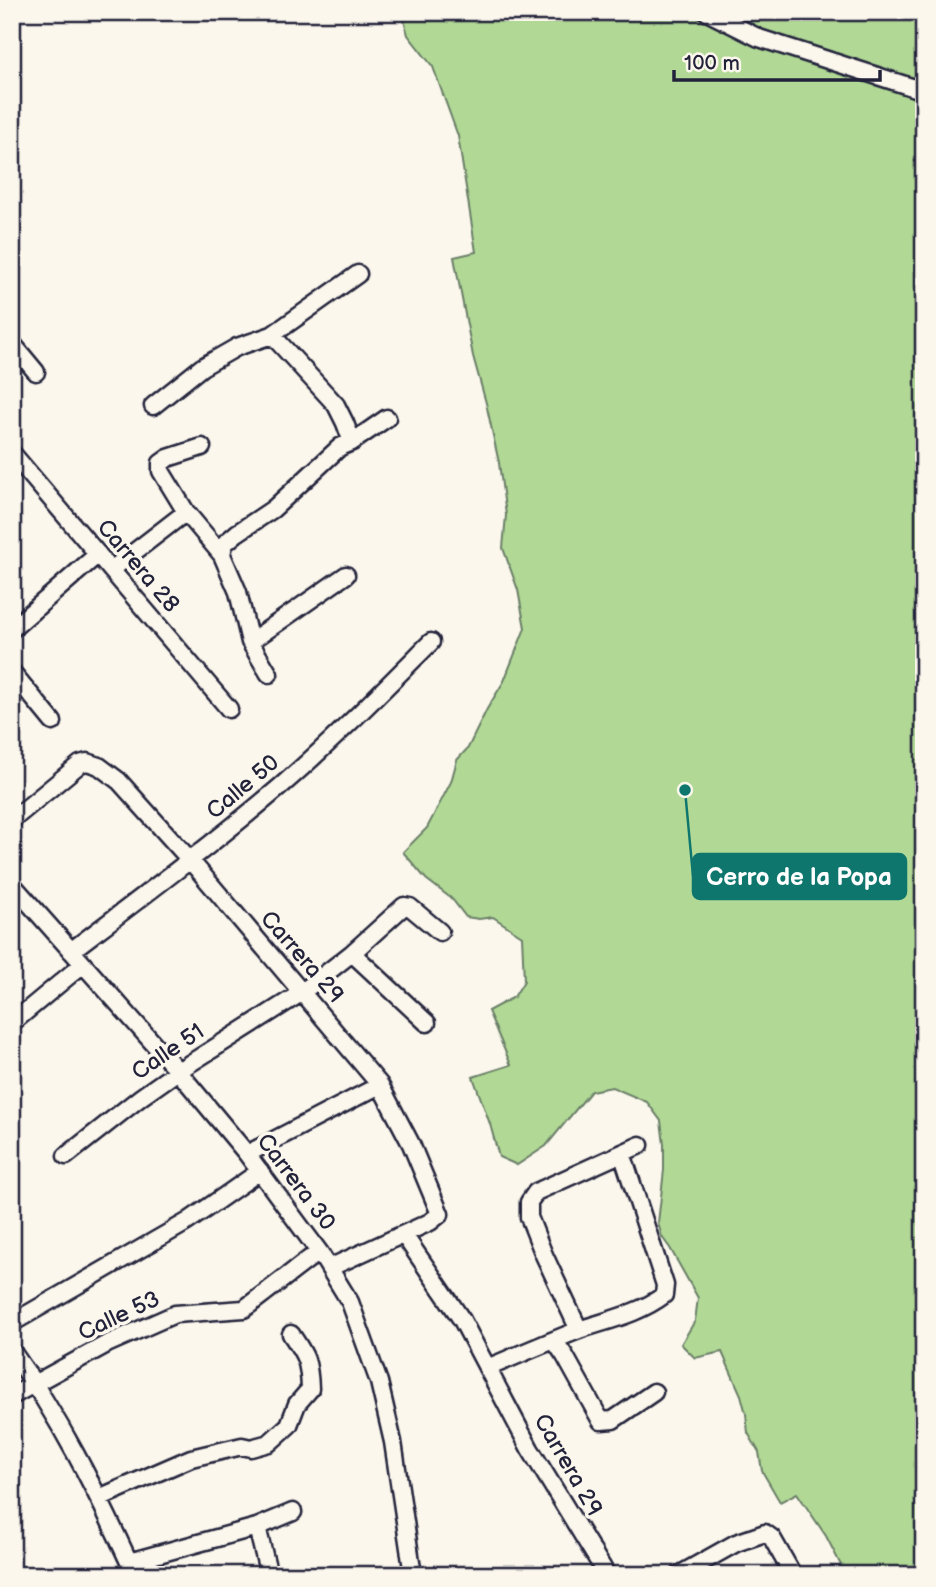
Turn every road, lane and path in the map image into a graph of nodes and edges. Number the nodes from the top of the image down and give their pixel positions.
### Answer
1 (707, 12) edge
2 (924, 91) edge
3 (358, 274) dead end
4 (272, 335) junction
5 (12, 343) edge
6 (36, 372) dead end
7 (153, 406) dead end
8 (387, 418) dead end
9 (352, 442) junction
10 (202, 447) dead end
11 (12, 453) edge
12 (186, 512) junction
13 (98, 554) junction
14 (222, 555) junction
15 (111, 570) junction
16 (346, 575) dead end
17 (12, 629) edge
18 (250, 642) junction
19 (431, 642) dead end
20 (12, 672) edge
21 (269, 674) dead end
22 (229, 709) dead end
23 (54, 722) dead end
24 (12, 820) edge
25 (190, 860) junction
26 (12, 884) edge
27 (440, 932) dead end
28 (71, 951) junction
29 (352, 953) junction
30 (83, 964) junction
31 (301, 993) junction
32 (12, 1023) edge
33 (427, 1023) dead end
34 (178, 1071) junction
35 (380, 1085) junction
36 (640, 1145) dead end
37 (622, 1153) junction
38 (247, 1154) junction
39 (66, 1156) dead end
40 (260, 1171) junction
41 (440, 1214) joint
42 (404, 1235) junction
43 (325, 1260) junction
44 (12, 1323) edge
45 (579, 1330) junction
46 (290, 1334) dead end
47 (554, 1340) junction
48 (12, 1351) edge
49 (488, 1368) junction
50 (35, 1383) junction
51 (654, 1392) dead end
52 (12, 1396) edge
53 (99, 1498) junction
54 (293, 1512) dead end
55 (257, 1527) junction
56 (130, 1568) edge
57 (270, 1575) edge
58 (413, 1575) edge
59 (607, 1575) edge
60 (679, 1575) edge
61 (793, 1575) edge

1 - 2 street
3 - 4 street
4 - 7 street
4 - 9 street
5 - 6 street
8 - 9 street
9 - 14 street
10 - 12 street
11 - 13 street, Carrera 28
12 - 14 street
12 - 15 street
13 - 15 street, Carrera 28
13 - 17 street
14 - 18 street
15 - 22 street, Carrera 28
16 - 18 street
18 - 21 street
19 - 25 street, Calle 50
20 - 23 street
24 - 25 street, Carrera 29
25 - 28 street, Calle 50
25 - 31 street, Carrera 29
26 - 28 street, Carrera 30
27 - 29 street, Calle 51
28 - 30 street, Carrera 30
29 - 31 street, Calle 51
29 - 33 street
30 - 32 street
30 - 34 street, Carrera 30
31 - 34 street, Calle 51
31 - 35 street, Carrera 29
34 - 38 street, Carrera 30
34 - 39 street, Calle 51
35 - 38 street
35 - 41 street, Carrera 29
36 - 37 street
37 - 45 street
37 - 45 street
38 - 40 street, Carrera 30
40 - 43 street, Carrera 30
40 - 44 street
41 - 42 street, Calle 53
42 - 43 street, Calle 53
42 - 49 street, Carrera 29
43 - 50 street, Calle 53
43 - 58 street, Carrera 30
45 - 47 street
46 - 53 street
47 - 49 street
47 - 51 street
48 - 50 street
49 - 59 street, Carrera 29
50 - 52 street, Calle 53
50 - 53 street
53 - 56 street
54 - 55 street
55 - 56 street
55 - 57 street
60 - 61 street

